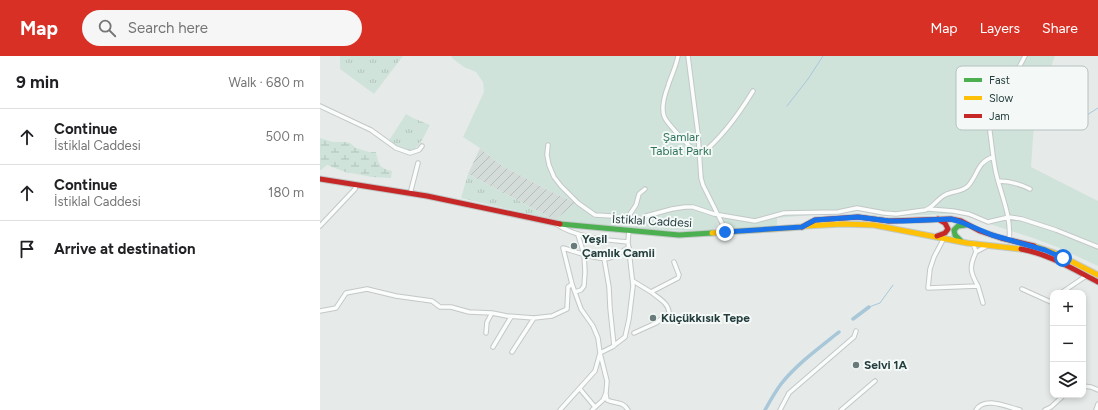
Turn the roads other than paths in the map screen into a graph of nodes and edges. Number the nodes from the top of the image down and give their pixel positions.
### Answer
1 (678, 56) edge
2 (688, 56) edge
3 (1024, 56) edge
4 (1019, 66) edge
5 (753, 91) dead end
6 (320, 106) edge
7 (990, 130) edge
8 (422, 146) dead end
9 (548, 146) dead end
10 (699, 156) junction
11 (993, 156) junction
12 (418, 163) dead end
13 (320, 179) edge
14 (998, 181) junction
15 (356, 185) junction
16 (645, 189) dead end
17 (1030, 189) dead end
18 (410, 194) junction
19 (929, 208) junction
20 (718, 215) junction
21 (1009, 217) junction
22 (937, 219) junction
23 (631, 222) junction
24 (555, 224) junction
25 (967, 224) junction
26 (320, 226) edge
27 (802, 227) junction
28 (629, 230) junction
29 (725, 232) junction
30 (578, 235) junction
31 (935, 237) junction
32 (944, 238) junction
33 (1009, 240) junction
34 (628, 242) junction
35 (963, 242) junction
36 (974, 243) junction
37 (988, 245) junction
38 (1098, 247) edge
39 (629, 248) junction
40 (976, 252) junction
41 (584, 254) junction
42 (604, 258) junction
43 (674, 262) dead end
44 (1098, 275) edge
45 (1086, 276) junction
46 (633, 281) junction
47 (1098, 282) edge
48 (572, 284) junction
49 (978, 286) junction
50 (1022, 289) dead end
51 (1065, 290) edge
52 (575, 292) junction
53 (651, 292) junction
54 (1050, 302) edge
55 (983, 303) dead end
56 (320, 310) edge
57 (492, 313) junction
58 (511, 317) junction
59 (534, 318) junction
60 (856, 331) dead end
61 (486, 333) dead end
62 (634, 333) dead end
63 (614, 346) junction
64 (492, 347) dead end
65 (512, 352) dead end
66 (600, 353) junction
67 (875, 381) dead end
68 (1086, 386) edge
69 (580, 389) junction
70 (1098, 390) edge
71 (606, 393) junction
72 (1061, 398) edge
73 (1056, 402) junction
74 (1098, 404) edge
75 (594, 409) edge
76 (560, 410) edge
77 (628, 410) edge
78 (780, 410) edge
79 (841, 410) edge
80 (976, 410) edge
81 (1020, 410) edge
82 (1045, 410) edge
83 (1052, 410) edge
84 (1096, 410) edge

1 - 10 street
2 - 10 street
3 - 4 street
5 - 10 street
6 - 8 street
7 - 11 street
9 - 23 street
10 - 20 street
11 - 14 street
11 - 19 street
12 - 18 street
13 - 15 main road, İstiklal Caddesi
14 - 17 street
14 - 21 street
15 - 18 main road, İstiklal Caddesi
15 - 26 street
16 - 23 street
18 - 24 main road, İstiklal Caddesi
19 - 20 street
19 - 21 street
20 - 23 street
20 - 29 street
21 - 33 street
21 - 38 street
22 - 25 main road
22 - 27 main road
22 - 31 main road
24 - 28 main road, İstiklal Caddesi
24 - 30 street
25 - 33 main road
25 - 35 main road
27 - 29 main road, İstiklal Caddesi
27 - 31 main road, İstiklal Caddesi
28 - 29 main road, İstiklal Caddesi
28 - 34 street
30 - 34 street
30 - 41 street
31 - 32 main road, İstiklal Caddesi
32 - 35 main road, İstiklal Caddesi
32 - 49 street
33 - 44 main road
34 - 39 street
35 - 36 main road, İstiklal Caddesi
36 - 37 main road, İstiklal Caddesi
36 - 40 street
37 - 40 street
37 - 45 main road, İstiklal Caddesi
39 - 42 street
39 - 46 street
40 - 49 street
41 - 42 street
41 - 48 street
41 - 52 street
42 - 63 street
43 - 53 street
45 - 47 main road, İstiklal Caddesi
45 - 51 street
46 - 53 street
46 - 63 street
48 - 52 street
48 - 59 street
49 - 55 street
50 - 54 street
52 - 66 street
53 - 62 street
56 - 57 street
57 - 58 street
57 - 61 street
58 - 59 street
58 - 64 street
59 - 65 street
60 - 78 street
63 - 66 street
66 - 69 street
66 - 71 street
67 - 79 street
68 - 70 street
69 - 75 street
69 - 76 street
71 - 75 street
71 - 77 street
72 - 73 street
73 - 82 street
73 - 83 street
74 - 84 street
80 - 81 street

